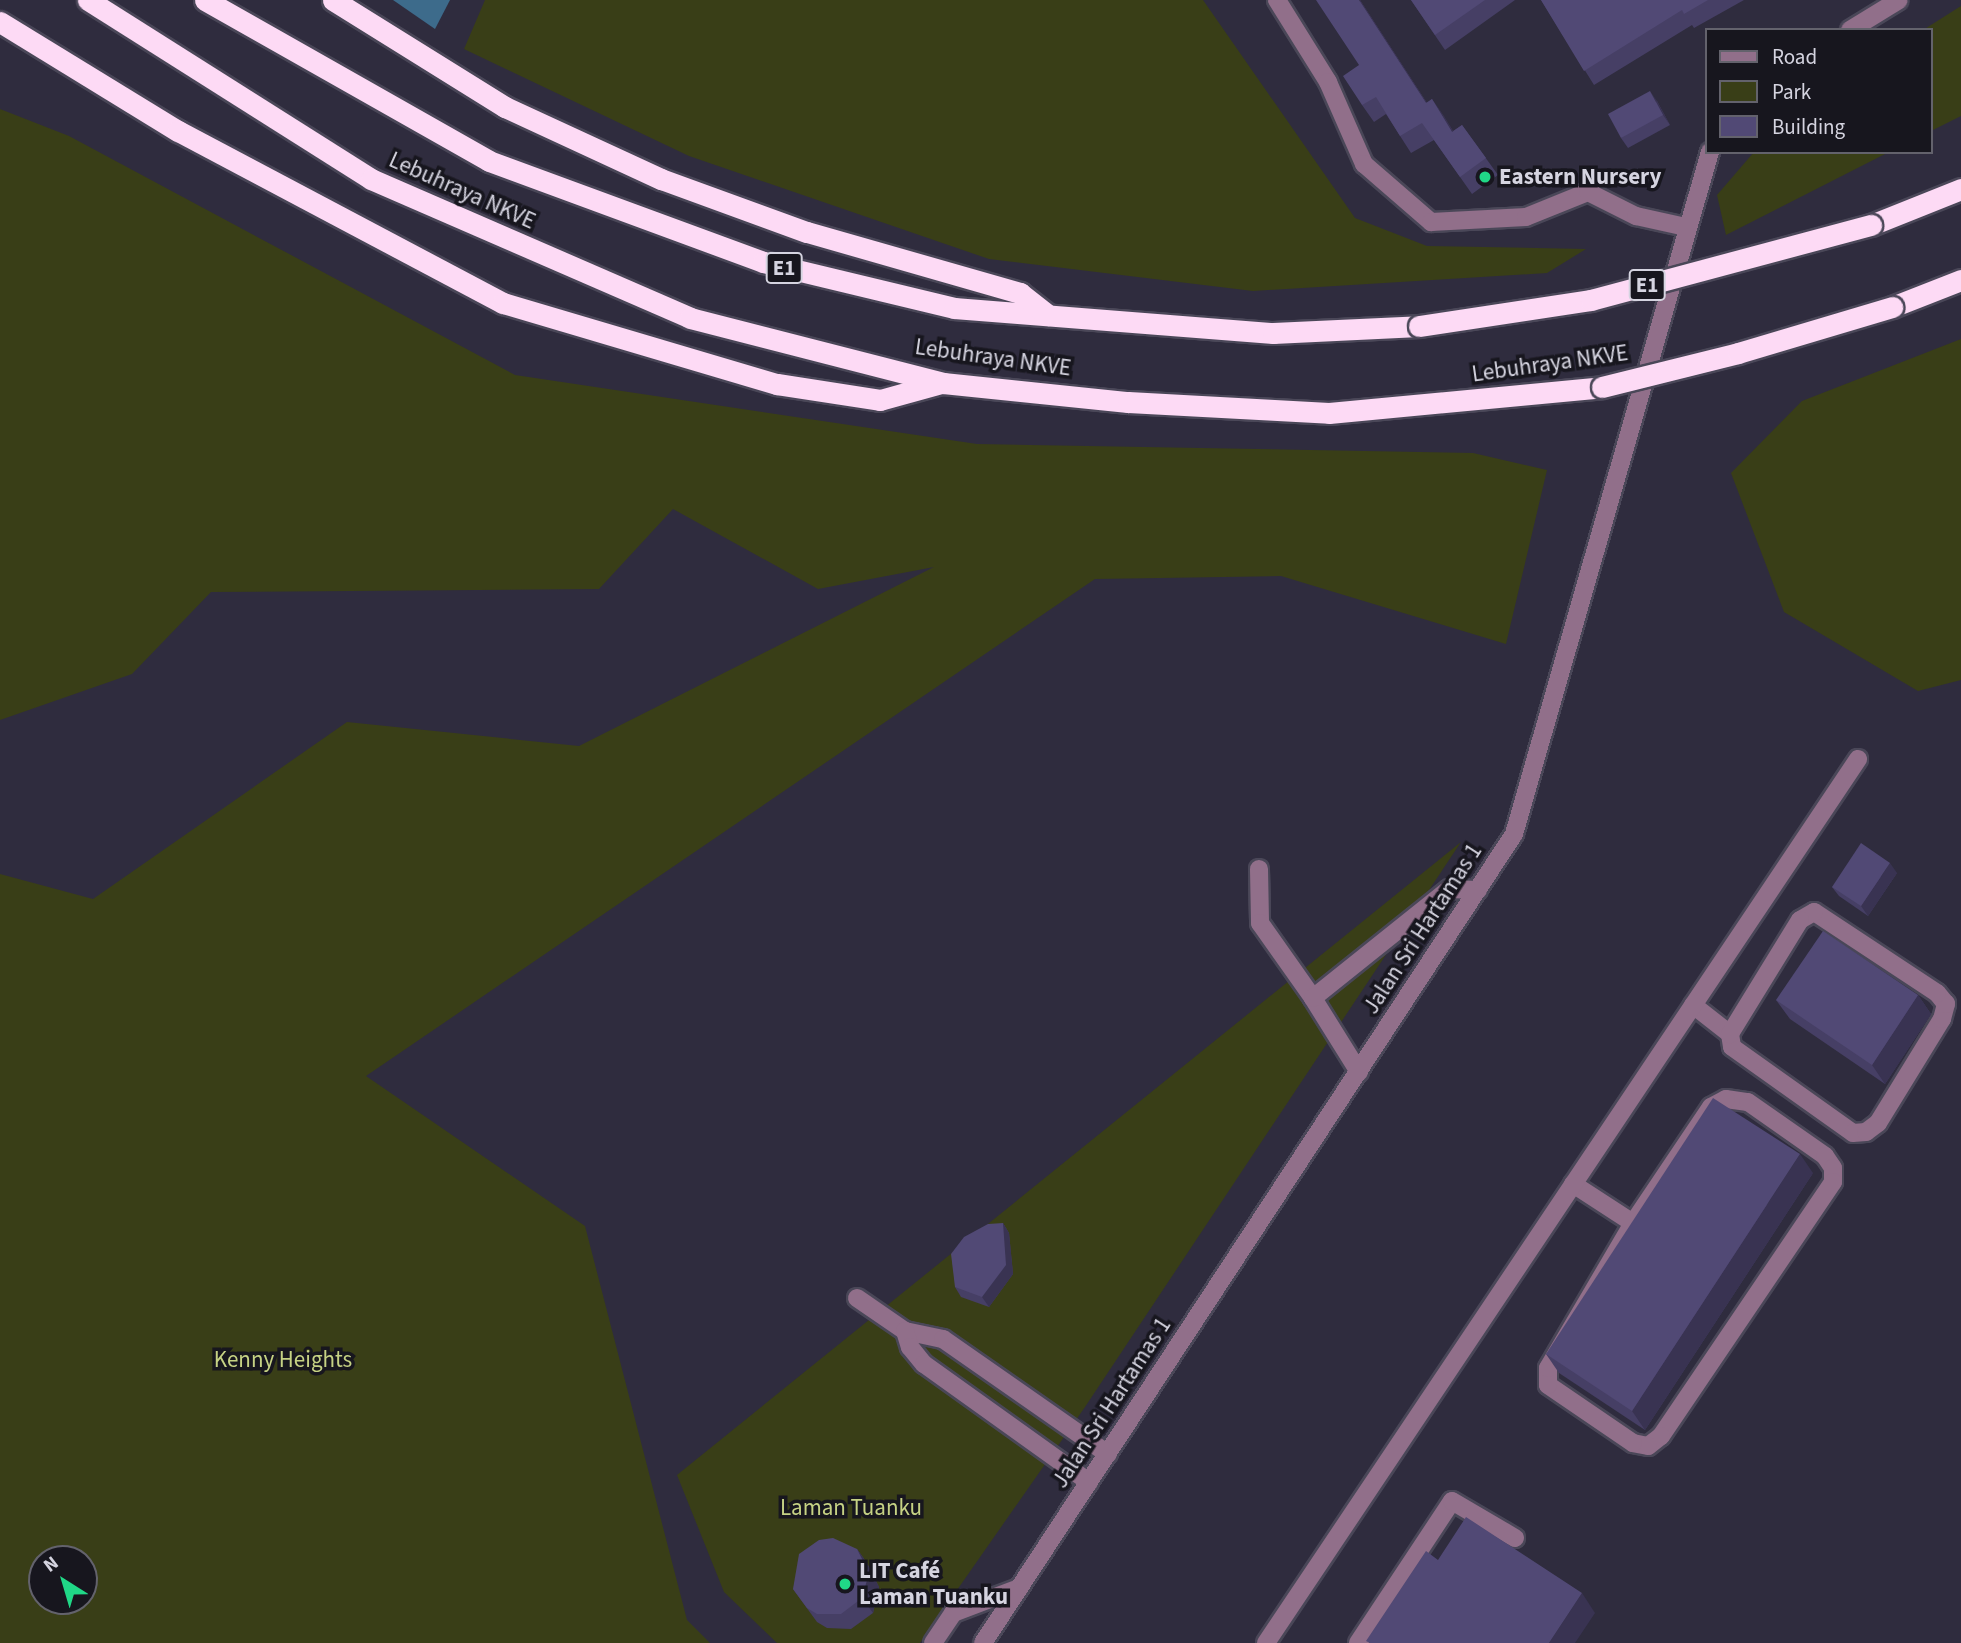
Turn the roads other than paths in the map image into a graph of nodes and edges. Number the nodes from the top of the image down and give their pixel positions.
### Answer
1 (88, 0) edge
2 (205, 0) edge
3 (333, 0) edge
4 (1278, 0) edge
5 (1899, 0) edge
6 (0, 22) edge
7 (1853, 28) edge
8 (1709, 154) edge
9 (1961, 189) edge
10 (1686, 227) junction
11 (1961, 280) edge
12 (1048, 315) junction
13 (943, 383) junction
14 (1858, 759) dead end
15 (1259, 869) dead end
16 (1478, 890) junction
17 (1313, 998) junction
18 (1693, 1005) junction
19 (1730, 1034) junction
20 (1359, 1072) junction
21 (1573, 1184) junction
22 (1633, 1223) junction
23 (857, 1298) dead end
24 (905, 1331) junction
25 (1108, 1454) junction
26 (1089, 1482) junction
27 (1515, 1538) dead end
28 (1019, 1587) junction
29 (933, 1643) edge
30 (983, 1643) edge
31 (1266, 1643) edge
32 (1357, 1643) edge

1 - 13 highway, Lebuhraya NKVE
2 - 12 highway, Lebuhraya NKVE / E1
3 - 12 highway
4 - 10 street
5 - 7 street
6 - 13 highway
8 - 10 street, Jalan Sri Hartamas 1
9 - 12 highway, Lebuhraya NKVE / E1, bridge
10 - 16 street, Jalan Sri Hartamas 1
11 - 13 highway, Lebuhraya NKVE, bridge
14 - 18 street
15 - 17 street
16 - 17 street
16 - 20 street, Jalan Sri Hartamas 1
17 - 20 street
18 - 19 street
18 - 21 street
19 - 19 street
20 - 25 street, Jalan Sri Hartamas 1
21 - 22 street
21 - 31 street
22 - 22 street
23 - 24 street
24 - 25 street
24 - 26 street
25 - 26 street, Jalan Sri Hartamas 1
26 - 28 street, Jalan Sri Hartamas 1
27 - 32 street
28 - 29 street
28 - 30 street, Jalan Sri Hartamas 1

